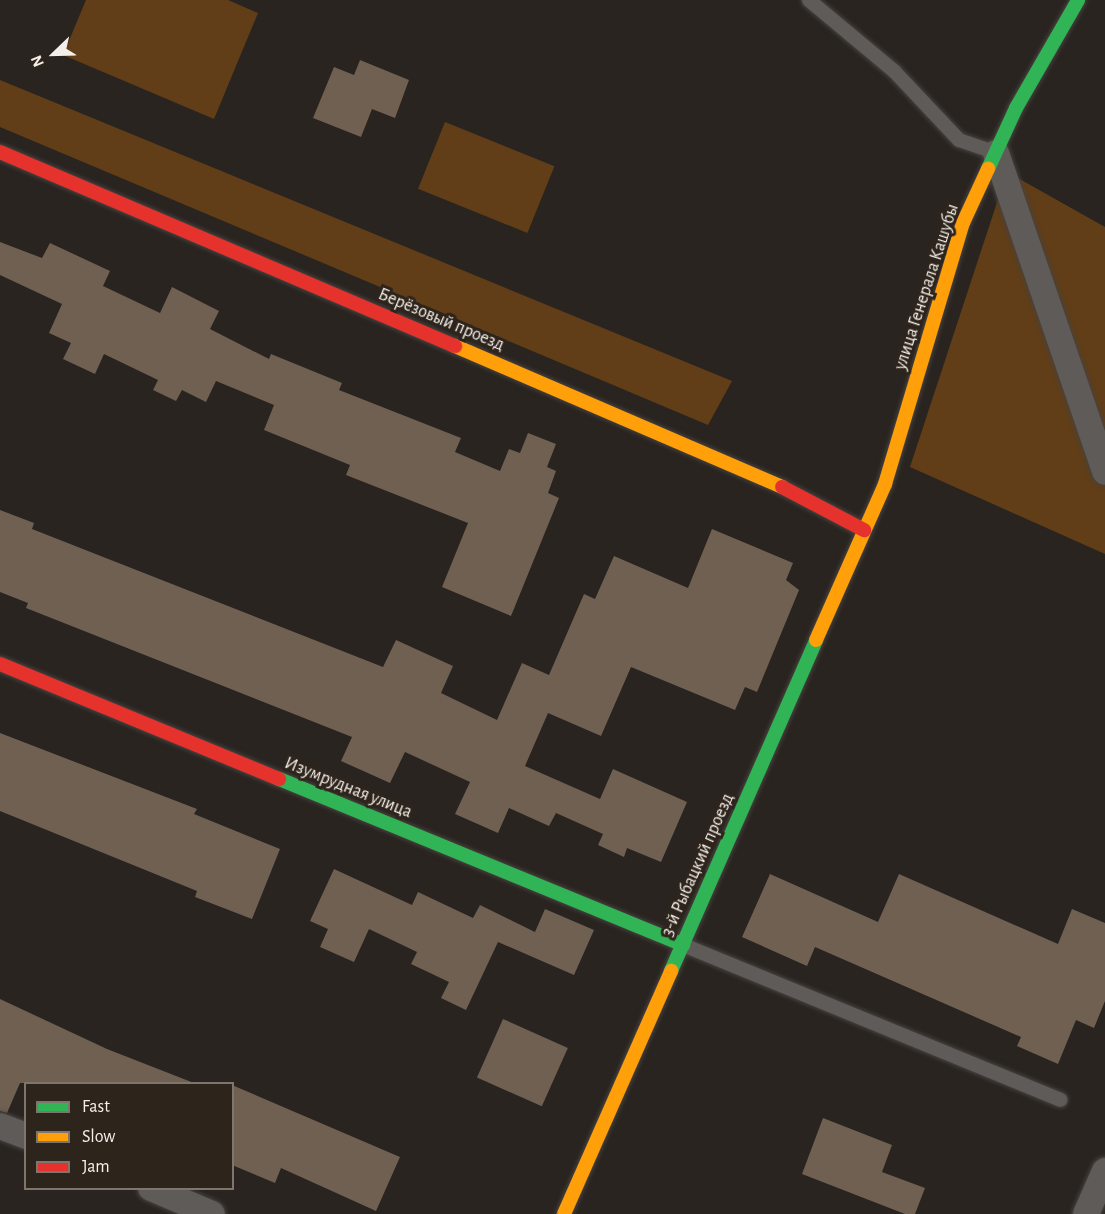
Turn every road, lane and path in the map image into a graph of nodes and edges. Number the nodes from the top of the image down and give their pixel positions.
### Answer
1 (809, 0) edge
2 (1078, 0) edge
3 (0, 152) edge
4 (996, 153) junction
5 (1105, 472) edge
6 (864, 530) junction
7 (0, 664) edge
8 (683, 945) junction
9 (1060, 1100) dead end
10 (0, 1126) edge
11 (24, 1135) edge
12 (1105, 1171) edge
13 (156, 1190) edge
14 (212, 1214) edge
15 (564, 1214) edge
16 (1086, 1214) edge

1 - 4 lane
2 - 4 street, улица Генерала Кашубы
3 - 6 street, Берёзовый проезд
4 - 5 street
4 - 6 street, улица Генерала Кашубы
6 - 8 street, 3-й Рыбацкий проезд
7 - 8 street, Изумрудная улица
8 - 9 lane
8 - 15 street, 3-й Рыбацкий проезд
10 - 11 street
12 - 16 street
13 - 14 street

